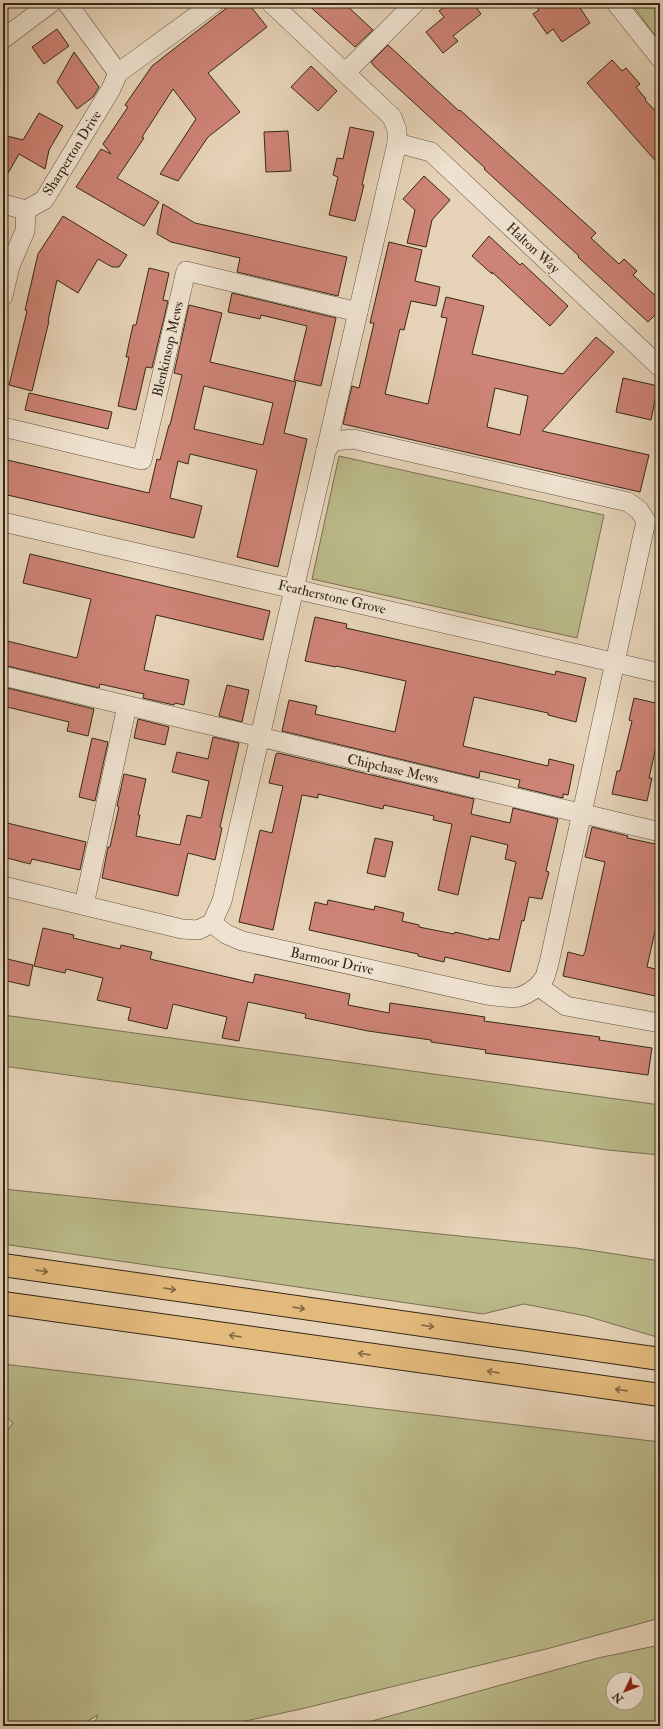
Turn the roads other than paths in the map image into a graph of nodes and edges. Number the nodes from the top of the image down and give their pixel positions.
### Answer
1 (51, 3) edge
2 (67, 3) edge
3 (214, 3) edge
4 (272, 3) edge
5 (415, 3) edge
6 (616, 3) edge
7 (3, 39) edge
8 (660, 58) edge
9 (118, 73) junction
10 (345, 73) junction
11 (397, 143) junction
12 (3, 204) edge
13 (26, 210) junction
14 (3, 296) edge
15 (358, 312) junction
16 (660, 367) edge
17 (3, 427) edge
18 (326, 450) junction
19 (3, 522) edge
20 (293, 589) junction
21 (615, 662) junction
22 (660, 673) edge
23 (3, 676) edge
24 (127, 706) junction
25 (259, 737) junction
26 (581, 814) junction
27 (660, 832) edge
28 (3, 886) edge
29 (84, 905) junction
30 (212, 923) junction
31 (538, 986) junction
32 (660, 1023) edge
33 (3, 1265) edge
34 (3, 1303) edge
35 (660, 1359) edge
36 (660, 1395) edge

1 - 7 street
2 - 9 street
3 - 9 street
4 - 10 street
5 - 10 street
6 - 8 street
9 - 13 street, Sharperton Drive
10 - 11 street
11 - 15 street
11 - 16 street, Halton Way
12 - 13 street
13 - 14 street
15 - 17 street, Blenkinsop Mews
15 - 18 street
18 - 20 street
18 - 21 street
19 - 20 street, Featherstone Grove
20 - 21 street, Featherstone Grove
20 - 25 street
21 - 22 street, Featherstone Grove
21 - 26 street
23 - 24 street, Chipchase Mews
24 - 25 street, Chipchase Mews
24 - 29 street
25 - 26 street, Chipchase Mews
25 - 30 street
26 - 27 street, Chipchase Mews
26 - 31 street
28 - 29 street
29 - 30 street
30 - 31 street, Barmoor Drive
31 - 32 street
33 -> 35 highway
36 -> 34 highway

